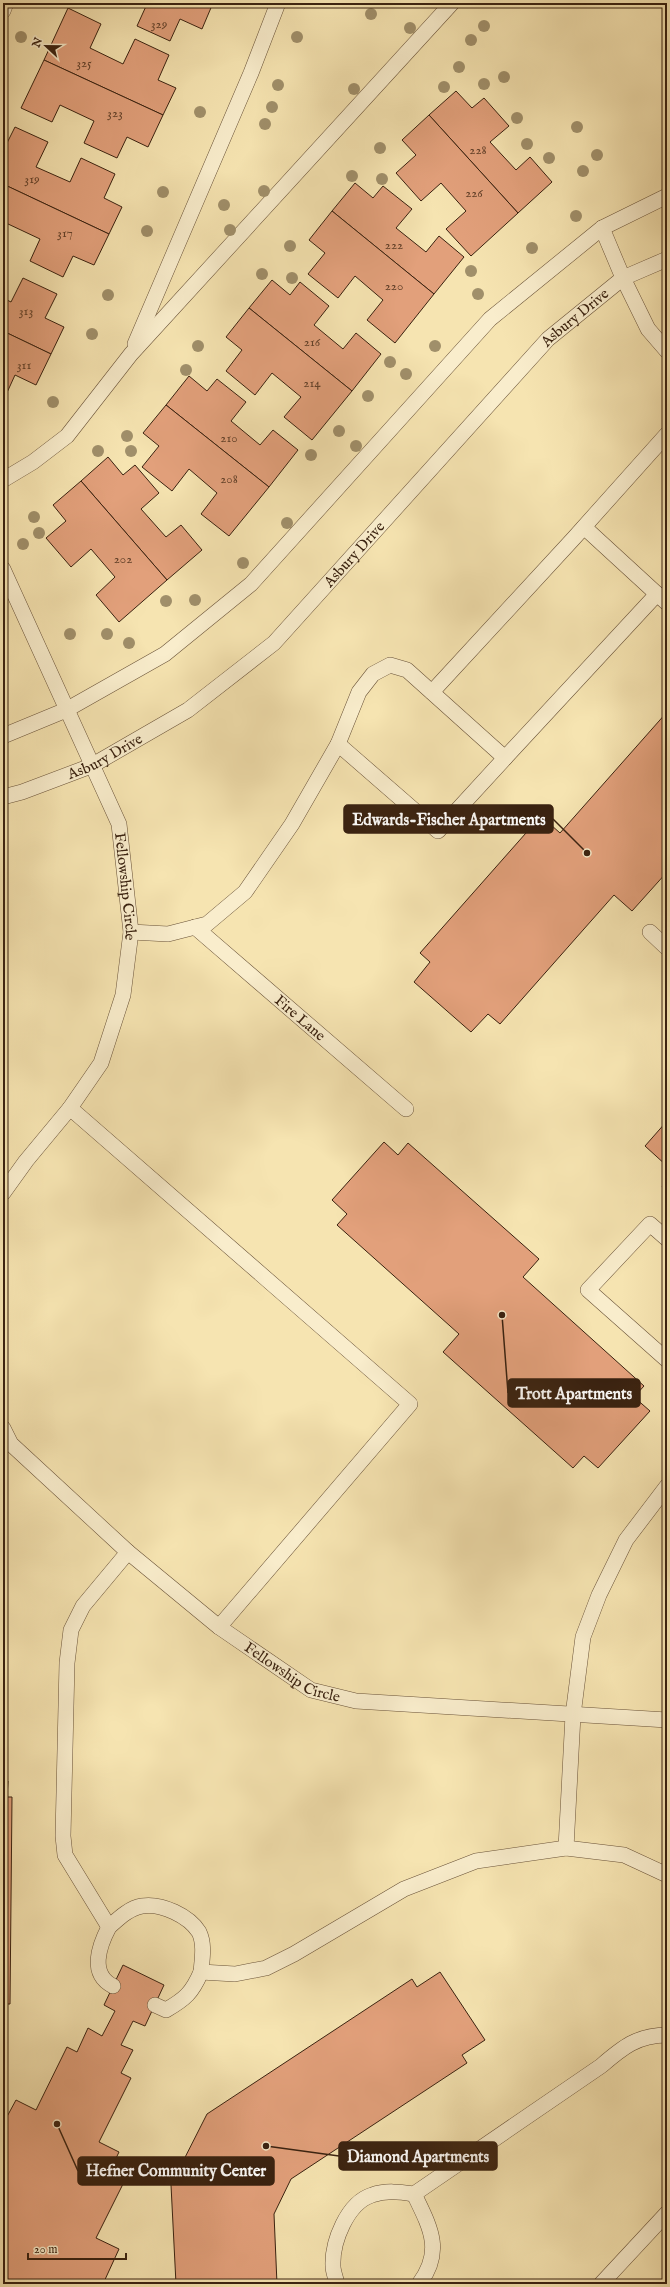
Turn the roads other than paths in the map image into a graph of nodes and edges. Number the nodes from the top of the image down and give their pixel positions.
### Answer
1 (6, 3) edge
2 (278, 3) edge
3 (452, 3) edge
4 (3, 11) edge
5 (667, 196) edge
6 (602, 228) junction
7 (667, 259) edge
8 (623, 278) junction
9 (667, 351) edge
10 (131, 354) junction
11 (667, 434) edge
12 (3, 480) edge
13 (584, 528) junction
14 (3, 569) edge
15 (662, 599) edge
16 (432, 692) junction
17 (66, 710) junction
18 (3, 736) edge
19 (338, 744) junction
20 (505, 758) junction
21 (90, 766) junction
22 (3, 797) edge
23 (195, 927) junction
24 (131, 932) junction
25 (650, 932) dead end
26 (667, 948) edge
27 (70, 1108) junction
28 (406, 1109) dead end
29 (3, 1193) edge
30 (667, 1239) edge
31 (667, 1360) edge
32 (3, 1428) edge
33 (667, 1486) edge
34 (128, 1552) junction
35 (219, 1628) junction
36 (573, 1715) junction
37 (667, 1720) edge
38 (566, 1848) junction
39 (667, 1875) edge
40 (109, 1927) junction
41 (201, 1972) junction
42 (113, 1986) dead end
43 (155, 2005) dead end
44 (667, 2035) edge
45 (414, 2194) junction
46 (667, 2213) edge
47 (337, 2284) edge
48 (419, 2284) edge
49 (602, 2284) edge

1 - 4 lane
2 - 10 lane
3 - 10 lane
5 - 6 lane
6 - 8 lane
6 - 17 lane
7 - 8 lane, Asbury Drive
8 - 9 lane
8 - 21 lane, Asbury Drive
10 - 12 lane
11 - 13 lane
13 - 15 lane
13 - 16 lane
14 - 17 lane, Fellowship Circle
15 - 20 lane
16 - 19 lane
16 - 20 lane
17 - 18 lane
17 - 21 lane, Fellowship Circle
19 - 20 lane
19 - 23 lane
21 - 22 lane, Asbury Drive
21 - 24 lane, Fellowship Circle
23 - 24 lane
23 - 28 lane, Fire Lane
24 - 27 lane, Fellowship Circle
25 - 26 lane
27 - 29 lane, Fellowship Circle
27 - 35 lane
30 - 31 lane
32 - 34 lane, Fellowship Circle
33 - 36 lane
34 - 35 lane, Fellowship Circle
34 - 40 lane
35 - 36 lane, Fellowship Circle
36 - 37 lane, Fellowship Circle
36 - 38 lane
38 - 39 lane
38 - 41 lane
40 - 41 lane
40 - 42 lane
41 - 43 lane
44 - 45 lane
45 - 47 lane
45 - 48 lane
46 - 49 lane

